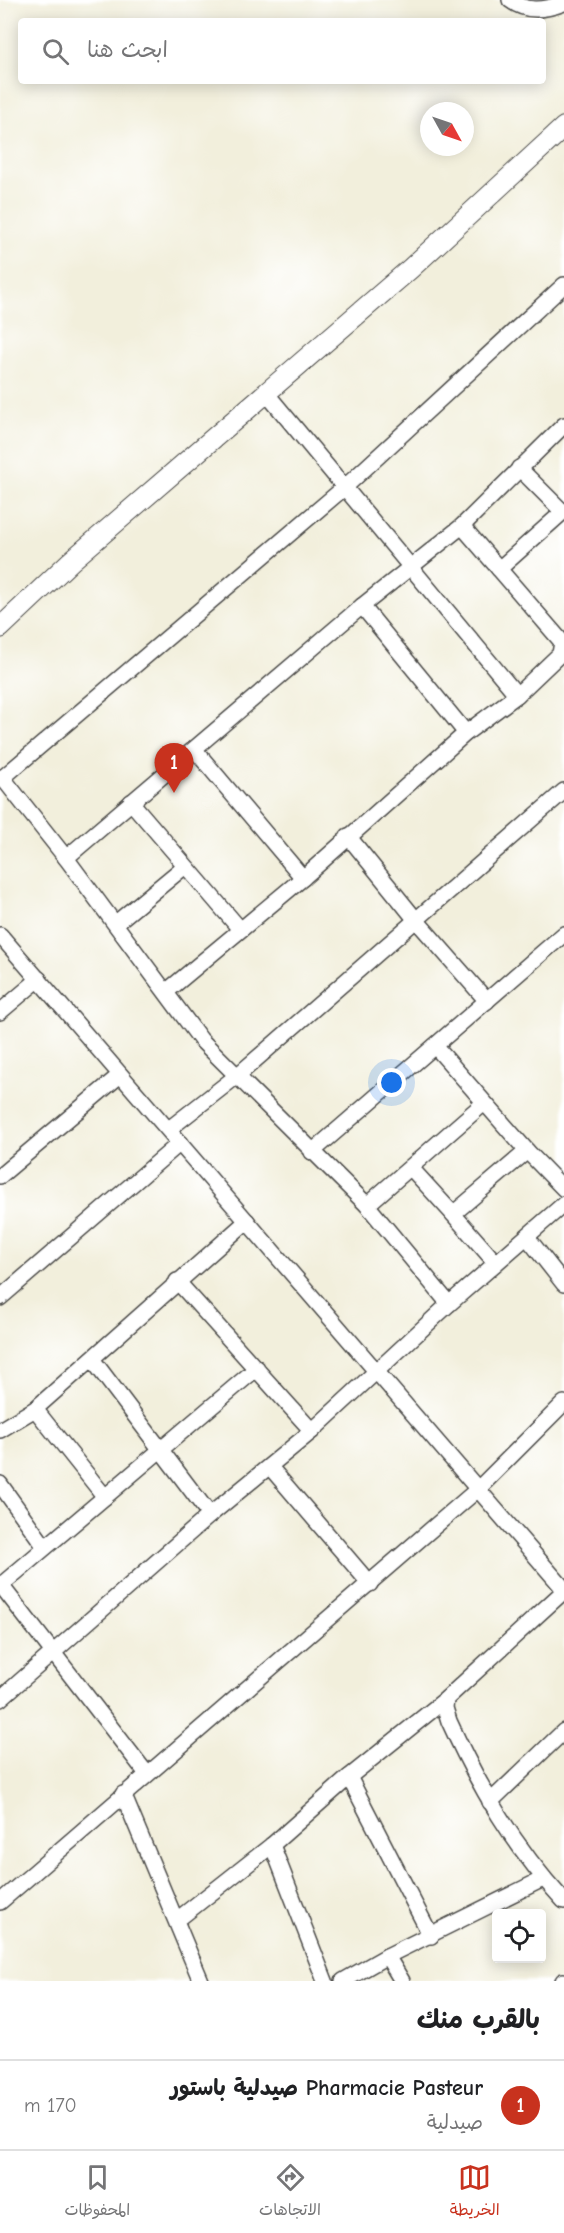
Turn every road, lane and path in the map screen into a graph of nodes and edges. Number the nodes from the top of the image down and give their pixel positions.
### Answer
1 (510, 0) edge
2 (564, 3) edge
3 (562, 134) edge
4 (564, 285) edge
5 (267, 394) junction
6 (564, 425) edge
7 (519, 468) junction
8 (345, 487) junction
9 (563, 511) edge
10 (462, 526) junction
11 (412, 568) junction
12 (499, 569) junction
13 (362, 606) junction
14 (0, 628) edge
15 (563, 648) edge
16 (517, 695) junction
17 (466, 733) junction
18 (195, 750) junction
19 (1, 778) edge
20 (564, 790) edge
21 (131, 802) junction
22 (348, 836) junction
23 (66, 858) junction
24 (184, 866) junction
25 (303, 878) junction
26 (416, 920) junction
27 (116, 923) junction
28 (239, 928) junction
29 (0, 934) edge
30 (564, 934) edge
31 (39, 979) junction
32 (166, 992) junction
33 (487, 1000) junction
34 (0, 1012) edge
35 (435, 1046) junction
36 (120, 1075) junction
37 (238, 1075) junction
38 (484, 1103) junction
39 (169, 1129) junction
40 (180, 1143) junction
41 (527, 1151) junction
42 (312, 1152) junction
43 (411, 1168) junction
44 (0, 1176) edge
45 (564, 1189) edge
46 (564, 1204) edge
47 (367, 1205) junction
48 (453, 1214) junction
49 (247, 1221) junction
50 (526, 1237) junction
51 (496, 1263) junction
52 (177, 1281) junction
53 (564, 1284) edge
54 (0, 1298) edge
55 (449, 1304) junction
56 (92, 1359) junction
57 (257, 1368) junction
58 (378, 1371) junction
59 (564, 1403) edge
60 (35, 1409) junction
61 (1, 1428) edge
62 (312, 1431) junction
63 (160, 1449) junction
64 (270, 1467) junction
65 (0, 1484) edge
66 (478, 1490) junction
67 (105, 1497) junction
68 (210, 1515) junction
69 (45, 1547) junction
70 (370, 1584) junction
71 (0, 1585) edge
72 (564, 1590) edge
73 (52, 1653) junction
74 (0, 1700) edge
75 (446, 1700) junction
76 (563, 1734) edge
77 (147, 1774) junction
78 (349, 1777) junction
79 (123, 1794) junction
80 (490, 1802) junction
81 (272, 1845) junction
82 (543, 1879) junction
83 (564, 1901) edge
84 (0, 1902) edge
85 (177, 1920) junction
86 (431, 1936) junction
87 (387, 1956) junction
88 (201, 1981) edge
89 (325, 1981) edge
90 (343, 1981) edge
91 (402, 1981) edge

1 - 2 street
3 - 5 main road
4 - 8 street
5 - 8 street
5 - 14 main road
6 - 7 street
7 - 9 street
7 - 10 street
8 - 11 street
8 - 19 street
9 - 12 street
10 - 11 street
10 - 12 street
11 - 13 street
11 - 16 street
12 - 15 street
13 - 17 street
13 - 18 street
15 - 16 street
16 - 17 street
17 - 22 street
18 - 21 street
18 - 25 street
19 - 23 street
20 - 26 street
21 - 23 street
21 - 24 street
22 - 25 street
22 - 26 street
23 - 27 street
24 - 27 street
24 - 28 street
25 - 28 street
26 - 33 street
26 - 37 street
27 - 32 street
28 - 32 street
29 - 31 street
30 - 33 street
31 - 34 street
31 - 36 street
32 - 37 street
33 - 35 street
35 - 38 street
35 - 42 street
36 - 39 street
36 - 44 street
37 - 39 street
37 - 42 street
38 - 41 street
38 - 43 street
39 - 40 street
40 - 49 street
40 - 54 street
41 - 45 street
41 - 48 street
42 - 47 street
43 - 47 street
43 - 48 street
46 - 50 street
47 - 55 street
48 - 51 street
49 - 52 street
49 - 58 street
50 - 51 street
50 - 53 street
51 - 55 street
52 - 56 street
52 - 57 street
55 - 58 street
56 - 60 street
56 - 63 street
57 - 62 street
57 - 63 street
58 - 62 street
58 - 66 street
59 - 66 street
60 - 61 street
60 - 67 street
62 - 64 street
63 - 67 street
63 - 68 street
64 - 68 street
64 - 70 street
65 - 69 street
66 - 70 street
66 - 72 street
67 - 69 street
68 - 73 street
69 - 71 street
70 - 77 street
71 - 73 street
72 - 75 street
73 - 74 street
73 - 77 street
75 - 78 street
75 - 80 street
76 - 80 street
77 - 79 street
78 - 81 street
78 - 86 street
79 - 84 street
79 - 85 street
80 - 82 street
81 - 85 street
81 - 89 street
82 - 83 street
82 - 86 street
85 - 88 street
86 - 87 street
87 - 90 street
87 - 91 street

